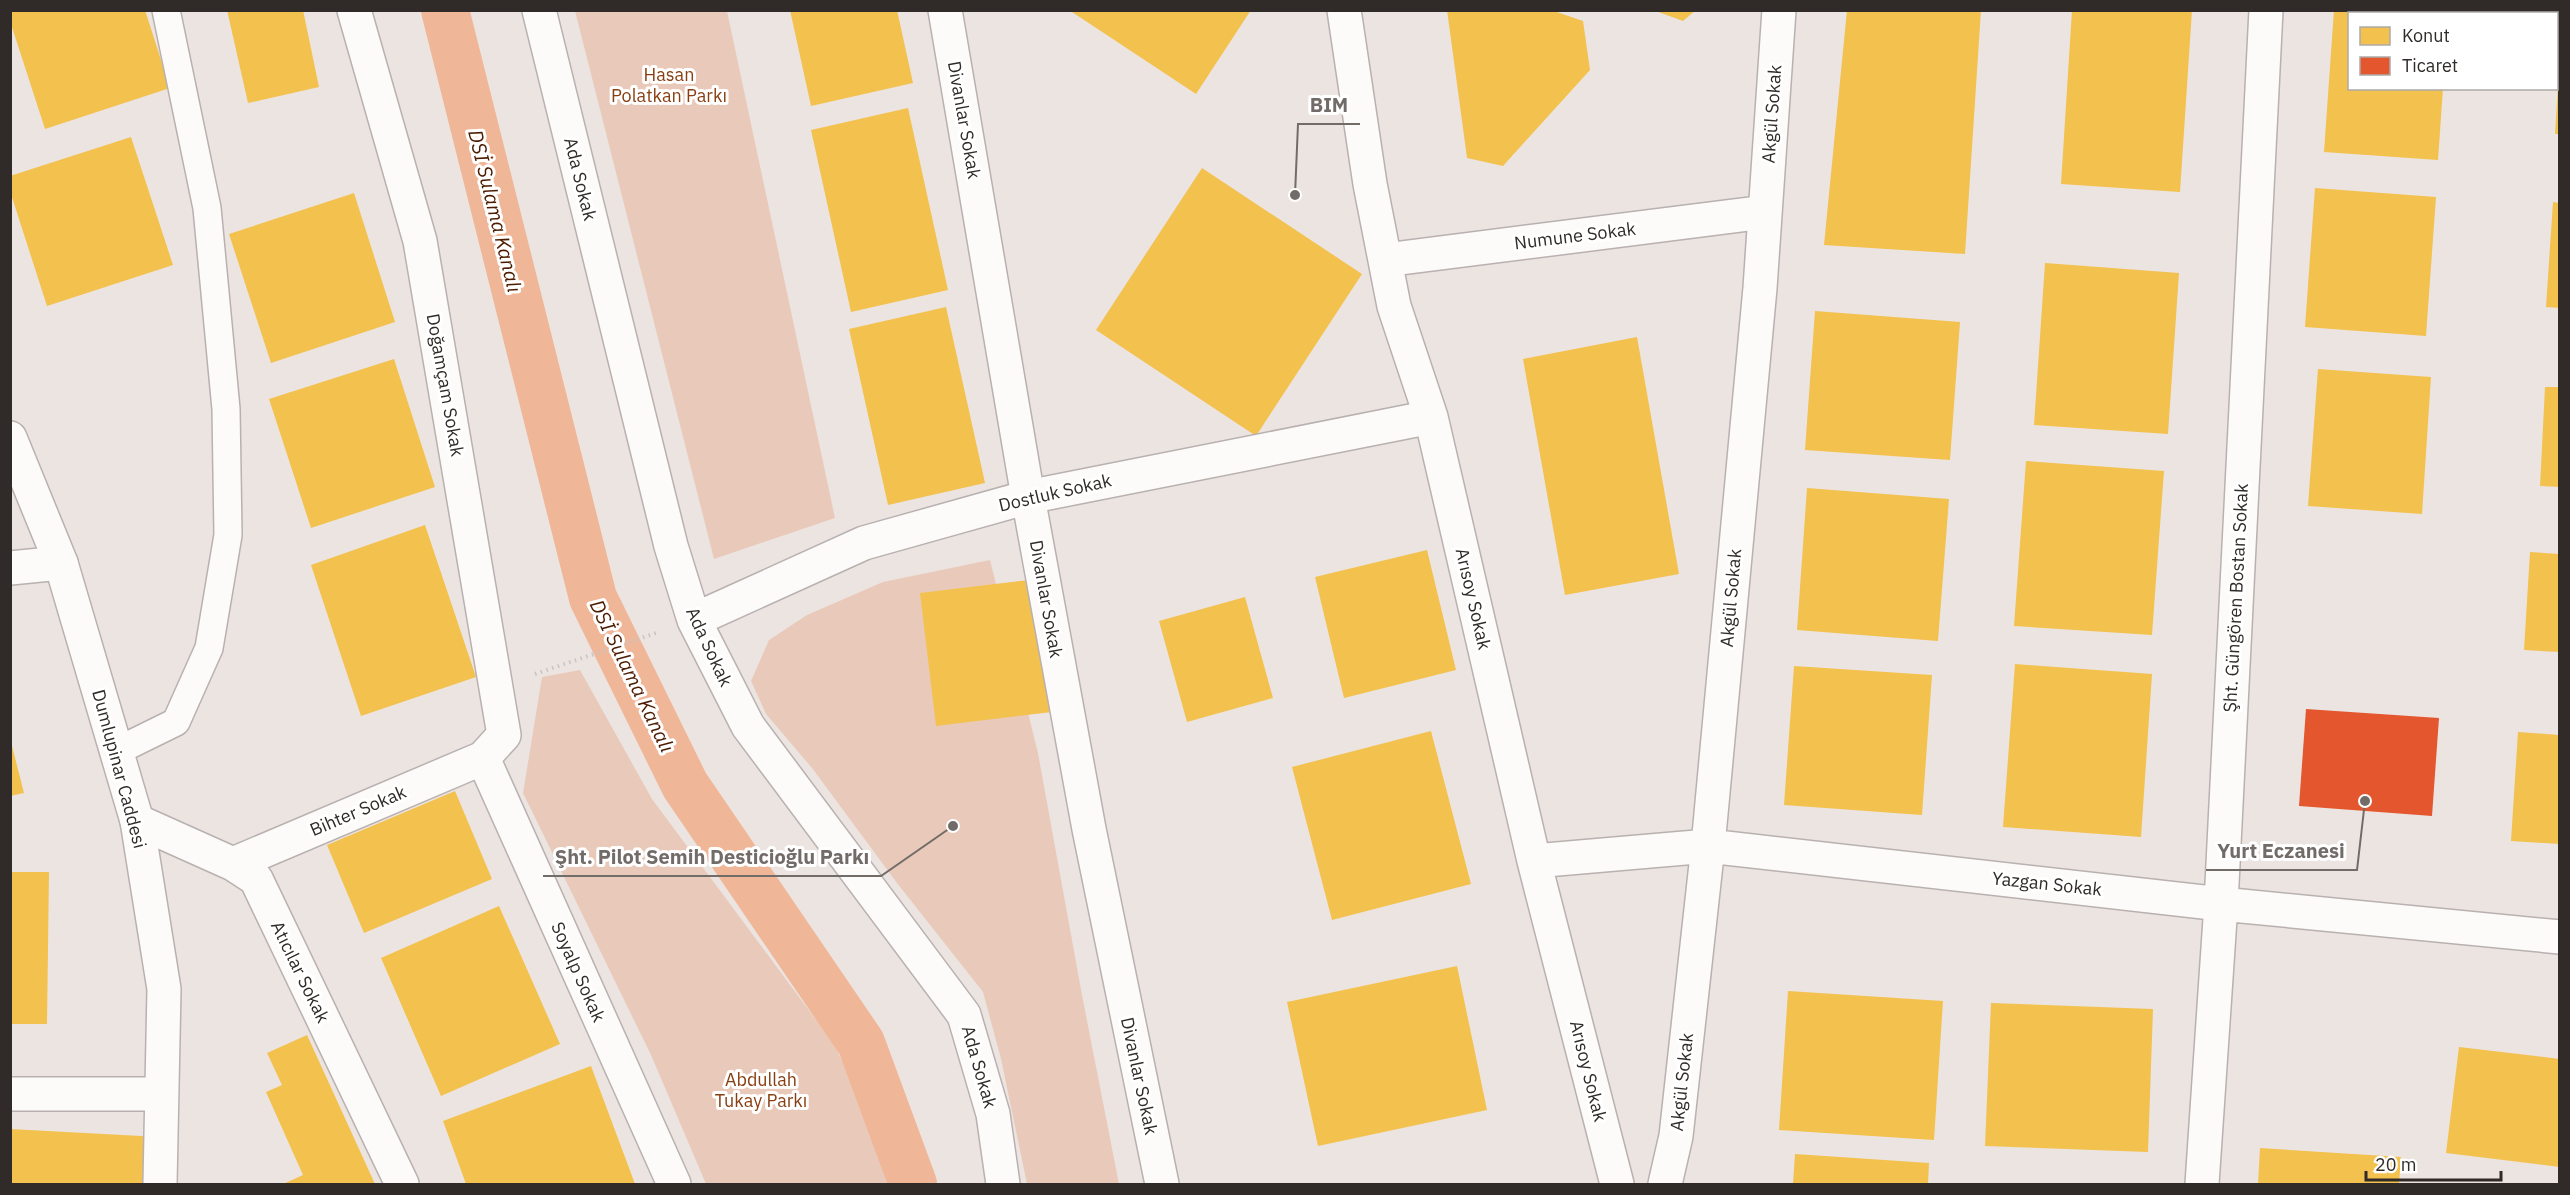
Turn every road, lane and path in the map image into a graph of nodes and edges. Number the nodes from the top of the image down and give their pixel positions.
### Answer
1 (166, 10) edge
2 (354, 10) edge
3 (538, 10) edge
4 (945, 10) edge
5 (1344, 10) edge
6 (1779, 10) edge
7 (2266, 10) edge
8 (1765, 212) junction
9 (1385, 260) junction
10 (1431, 417) junction
11 (10, 438) edge
12 (1028, 497) junction
13 (61, 563) junction
14 (10, 568) edge
15 (694, 620) junction
16 (496, 688) junction
17 (117, 751) junction
18 (483, 758) junction
19 (137, 821) junction
20 (1708, 846) junction
21 (1534, 861) junction
22 (233, 864) junction
23 (2221, 904) junction
24 (2559, 937) edge
25 (10, 1094) edge
26 (161, 1094) junction
27 (160, 1185) edge
28 (402, 1185) edge
29 (674, 1185) edge
30 (1003, 1185) edge
31 (1162, 1185) edge
32 (1617, 1185) edge
33 (1665, 1185) edge
34 (2202, 1185) edge

1 - 17 lane
2 - 16 street, Doğamçam Sokak
3 - 15 street, Ada Sokak
4 - 12 street, Divanlar Sokak
5 - 9 street, Arısoy Sokak
6 - 8 street, Akgül Sokak
7 - 23 street, Şht. Güngören Bostan Sokak
8 - 9 street, Numune Sokak
8 - 20 street, Akgül Sokak
9 - 10 street, Arısoy Sokak
10 - 12 street, Dostluk Sokak
10 - 21 street, Arısoy Sokak
11 - 13 street, Dumlupinar Caddesi
12 - 15 street, Dostluk Sokak
12 - 31 street, Divanlar Sokak
13 - 14 street
13 - 17 street, Dumlupinar Caddesi
15 - 16 path
15 - 30 street, Ada Sokak
16 - 18 street, Doğamçam Sokak
17 - 19 street, Dumlupinar Caddesi
18 - 22 street, Bihter Sokak
18 - 29 street, Soyalp Sokak
19 - 22 street, Atıcılar Sokak
19 - 26 street, Dumlupinar Caddesi
20 - 21 street, Yazgan Sokak
20 - 23 street, Yazgan Sokak
20 - 33 street, Akgül Sokak
21 - 32 street, Arısoy Sokak
22 - 28 street, Atıcılar Sokak
23 - 24 street, Yazgan Sokak
23 - 34 street, Şht. Güngören Bostan Sokak
25 - 26 street
26 - 27 street, Dumlupinar Caddesi

